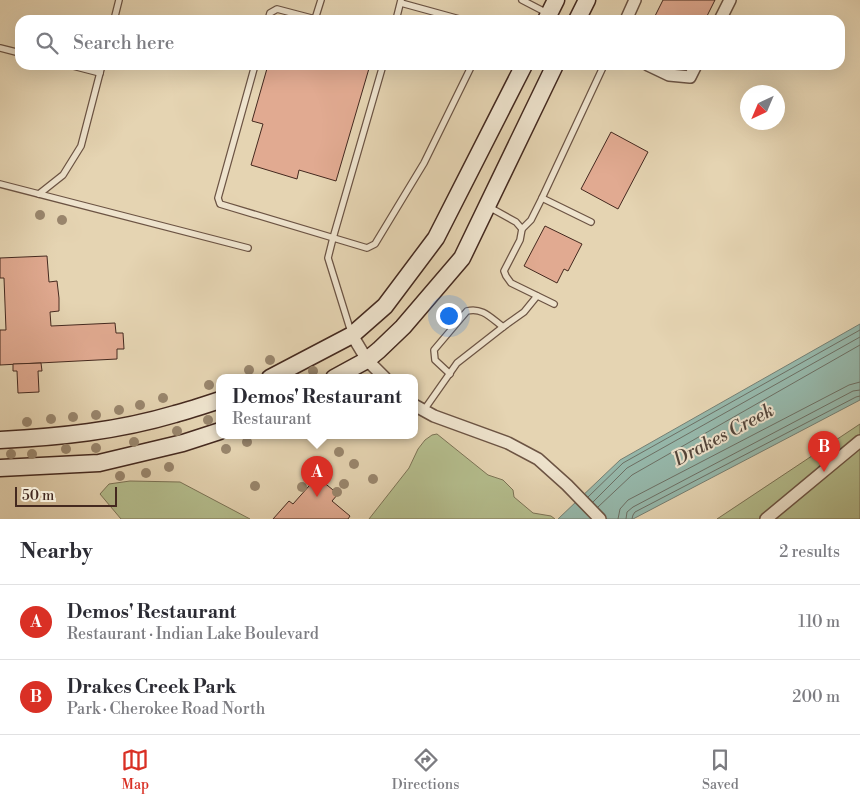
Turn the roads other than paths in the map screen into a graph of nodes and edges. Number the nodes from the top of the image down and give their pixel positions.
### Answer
1 (119, 0) edge
2 (321, 0) edge
3 (522, 0) edge
4 (587, 0) edge
5 (635, 0) edge
6 (730, 0) edge
7 (401, 1) edge
8 (553, 14) edge
9 (115, 15) edge
10 (269, 15) edge
11 (300, 15) edge
12 (318, 15) edge
13 (397, 15) edge
14 (447, 15) edge
15 (580, 15) edge
16 (628, 15) edge
17 (722, 15) edge
18 (0, 48) edge
19 (15, 52) edge
20 (88, 70) edge
21 (101, 70) edge
22 (254, 70) edge
23 (382, 70) edge
24 (470, 70) edge
25 (521, 70) edge
26 (554, 70) edge
27 (602, 70) edge
28 (658, 70) edge
29 (694, 70) edge
30 (100, 73) junction
31 (0, 184) edge
32 (39, 194) junction
33 (542, 198) junction
34 (487, 206) junction
35 (591, 222) dead end
36 (522, 229) junction
37 (333, 238) junction
38 (248, 248) dead end
39 (537, 296) junction
40 (554, 304) dead end
41 (503, 327) junction
42 (352, 335) junction
43 (367, 360) junction
44 (278, 374) edge
45 (341, 374) edge
46 (381, 374) edge
47 (450, 374) junction
48 (216, 401) edge
49 (419, 407) edge
50 (216, 432) edge
51 (0, 440) edge
52 (860, 440) edge
53 (0, 468) edge
54 (600, 519) edge
55 (766, 519) edge

1 - 9 lane
2 - 12 lane
3 - 8 lane
4 - 15 main road
5 - 16 street
6 - 17 street
7 - 13 lane
7 - 14 lane
10 - 11 lane
18 - 19 lane
20 - 30 lane
21 - 30 lane
22 - 37 lane
23 - 37 lane
24 - 37 lane
25 - 42 main road
26 - 34 main road
27 - 33 lane
28 - 29 street
30 - 32 lane
31 - 32 lane
32 - 38 lane
33 - 35 lane
33 - 36 lane
34 - 36 lane
34 - 43 main road
36 - 39 lane
37 - 42 lane
39 - 40 lane
39 - 41 lane
41 - 47 lane
41 - 47 lane
42 - 43 street
42 - 44 main road
43 - 45 main road
43 - 46 street
47 - 49 lane
48 - 51 main road
49 - 54 street
50 - 53 main road
52 - 55 street

